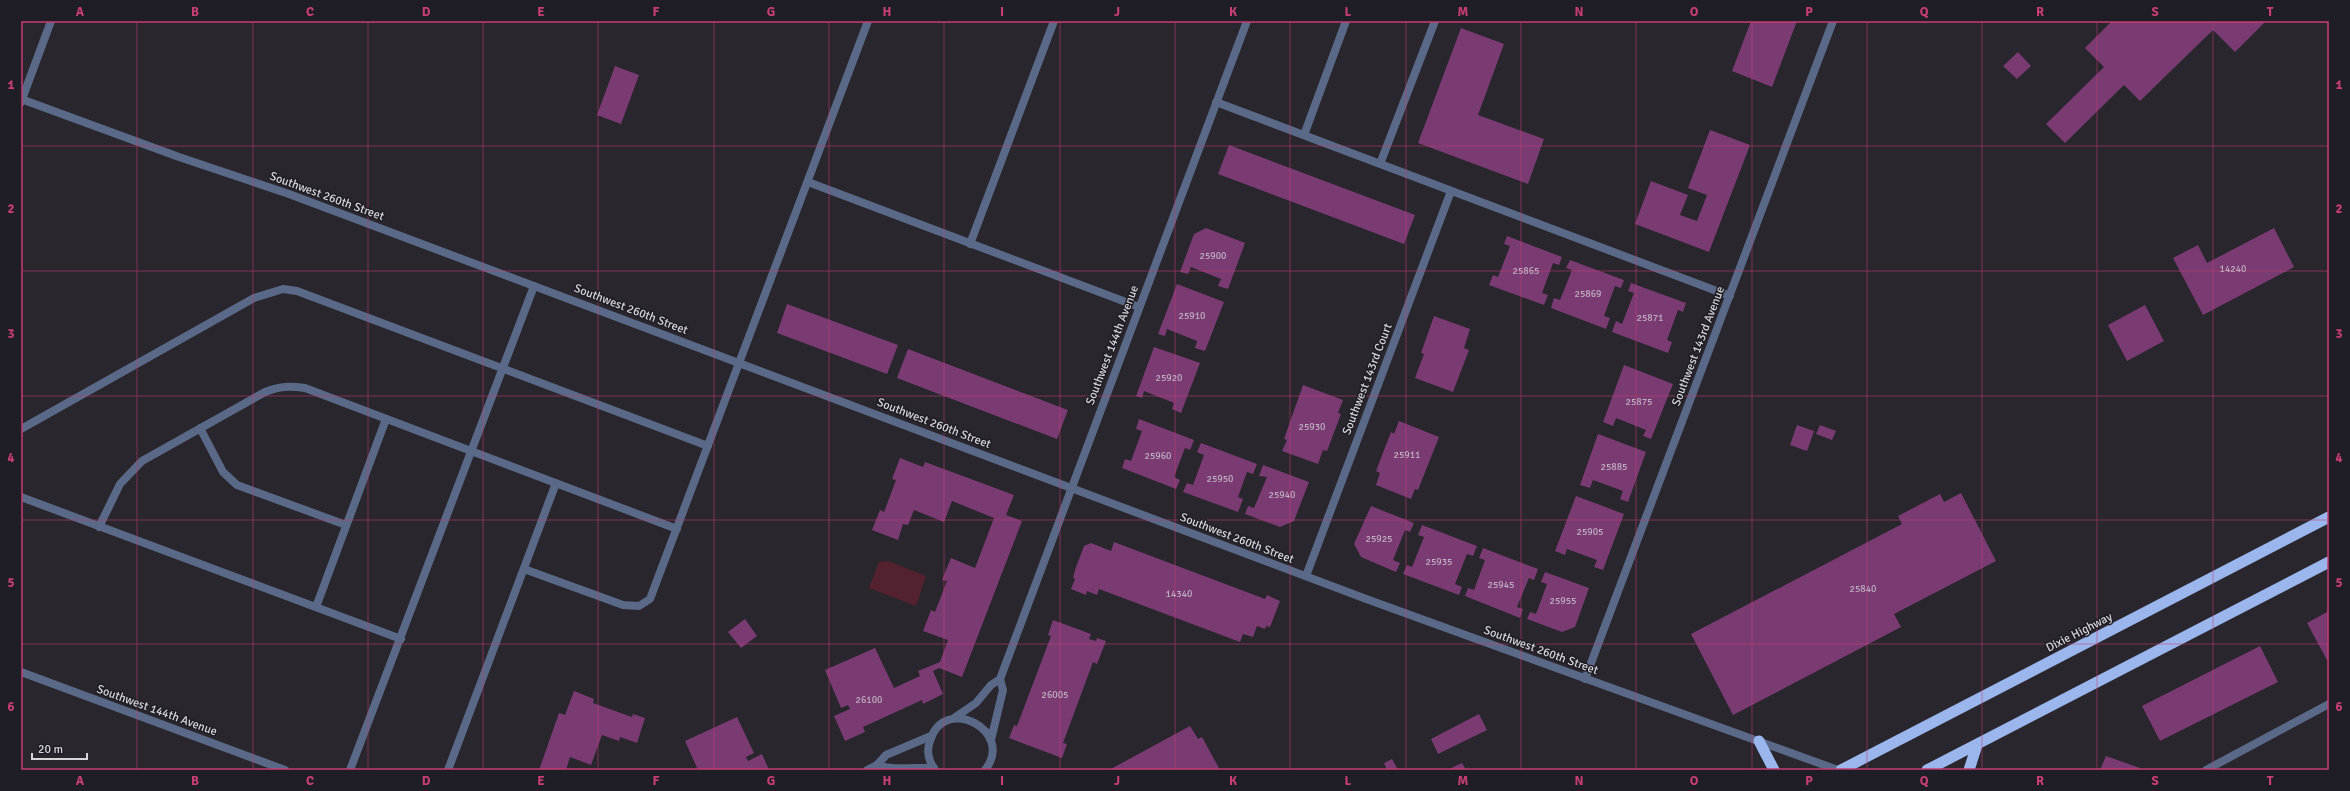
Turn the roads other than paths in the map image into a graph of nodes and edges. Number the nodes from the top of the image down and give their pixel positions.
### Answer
1 (51, 21) edge
2 (868, 21) edge
3 (1054, 21) edge
4 (1247, 21) edge
5 (1346, 21) edge
6 (1434, 21) edge
7 (1833, 21) edge
8 (21, 101) edge
9 (1216, 102) junction
10 (1304, 135) junction
11 (1380, 164) junction
12 (808, 182) junction
13 (1451, 191) junction
14 (970, 244) junction
15 (534, 286) junction
16 (1730, 296) junction
17 (1139, 307) junction
18 (739, 363) junction
19 (502, 368) junction
20 (386, 419) junction
21 (21, 428) edge
22 (200, 428) junction
23 (708, 446) junction
24 (471, 451) junction
25 (556, 483) junction
26 (1071, 488) junction
27 (21, 497) edge
28 (2329, 517) edge
29 (346, 525) junction
30 (98, 527) junction
31 (677, 529) junction
32 (2329, 562) edge
33 (524, 569) junction
34 (1306, 576) junction
35 (316, 607) junction
36 (401, 639) junction
37 (21, 672) edge
38 (1000, 678) junction
39 (1585, 679) junction
40 (2329, 704) edge
41 (952, 719) junction
42 (931, 736) junction
43 (991, 740) junction
44 (1759, 741) junction
45 (1977, 745) junction
46 (877, 765) junction
47 (934, 769) edge
48 (285, 770) edge
49 (350, 770) edge
50 (448, 770) edge
51 (867, 770) edge
52 (985, 770) edge
53 (1774, 770) edge
54 (1838, 770) edge
55 (1841, 770) edge
56 (1927, 770) edge
57 (1969, 770) edge
58 (2206, 770) edge

1 - 8 street
2 - 12 street
3 - 14 street
4 - 9 street, Southwest 144th Avenue
5 - 10 street
6 - 11 street
7 - 16 street, Southwest 143rd Avenue
8 - 15 street, Southwest 260th Street
9 - 10 street
9 - 17 street, Southwest 144th Avenue
10 - 11 street
11 - 13 street
12 - 14 street
12 - 18 street
13 - 16 street
13 - 34 street, Southwest 143rd Court
14 - 17 street
15 - 18 street, Southwest 260th Street
15 - 19 street
16 - 39 street, Southwest 143rd Avenue
17 - 26 street, Southwest 144th Avenue
18 - 23 street
18 - 26 street, Southwest 260th Street
19 - 21 street
19 - 23 street
19 - 24 street
20 - 22 street
20 - 24 street
20 - 29 street
22 - 29 street
22 - 30 street
23 - 31 street
24 - 25 street
24 - 36 street
25 - 31 street
25 - 33 street
26 - 34 street, Southwest 260th Street
26 - 38 street, Southwest 144th Avenue
27 - 30 street
28 - 55 highway, Dixie Highway
29 - 35 street
30 - 35 street
31 - 33 street
32 - 45 highway
33 - 50 street
34 - 39 street, Southwest 260th Street
35 - 36 street
36 - 49 street
37 - 48 street, Southwest 144th Avenue
38 - 41 street, Southwest 144th Avenue
38 - 43 street, Southwest 144th Avenue
39 - 44 street, Southwest 260th Street
40 - 58 street
41 - 42 street, Southwest 144th Avenue
41 - 43 street
42 - 46 street
42 - 47 street
43 - 52 street, Southwest 144th Avenue
44 - 53 highway
44 - 54 street, Southwest 260th Street
45 - 56 highway
45 - 57 highway
46 - 47 street
46 - 51 street

